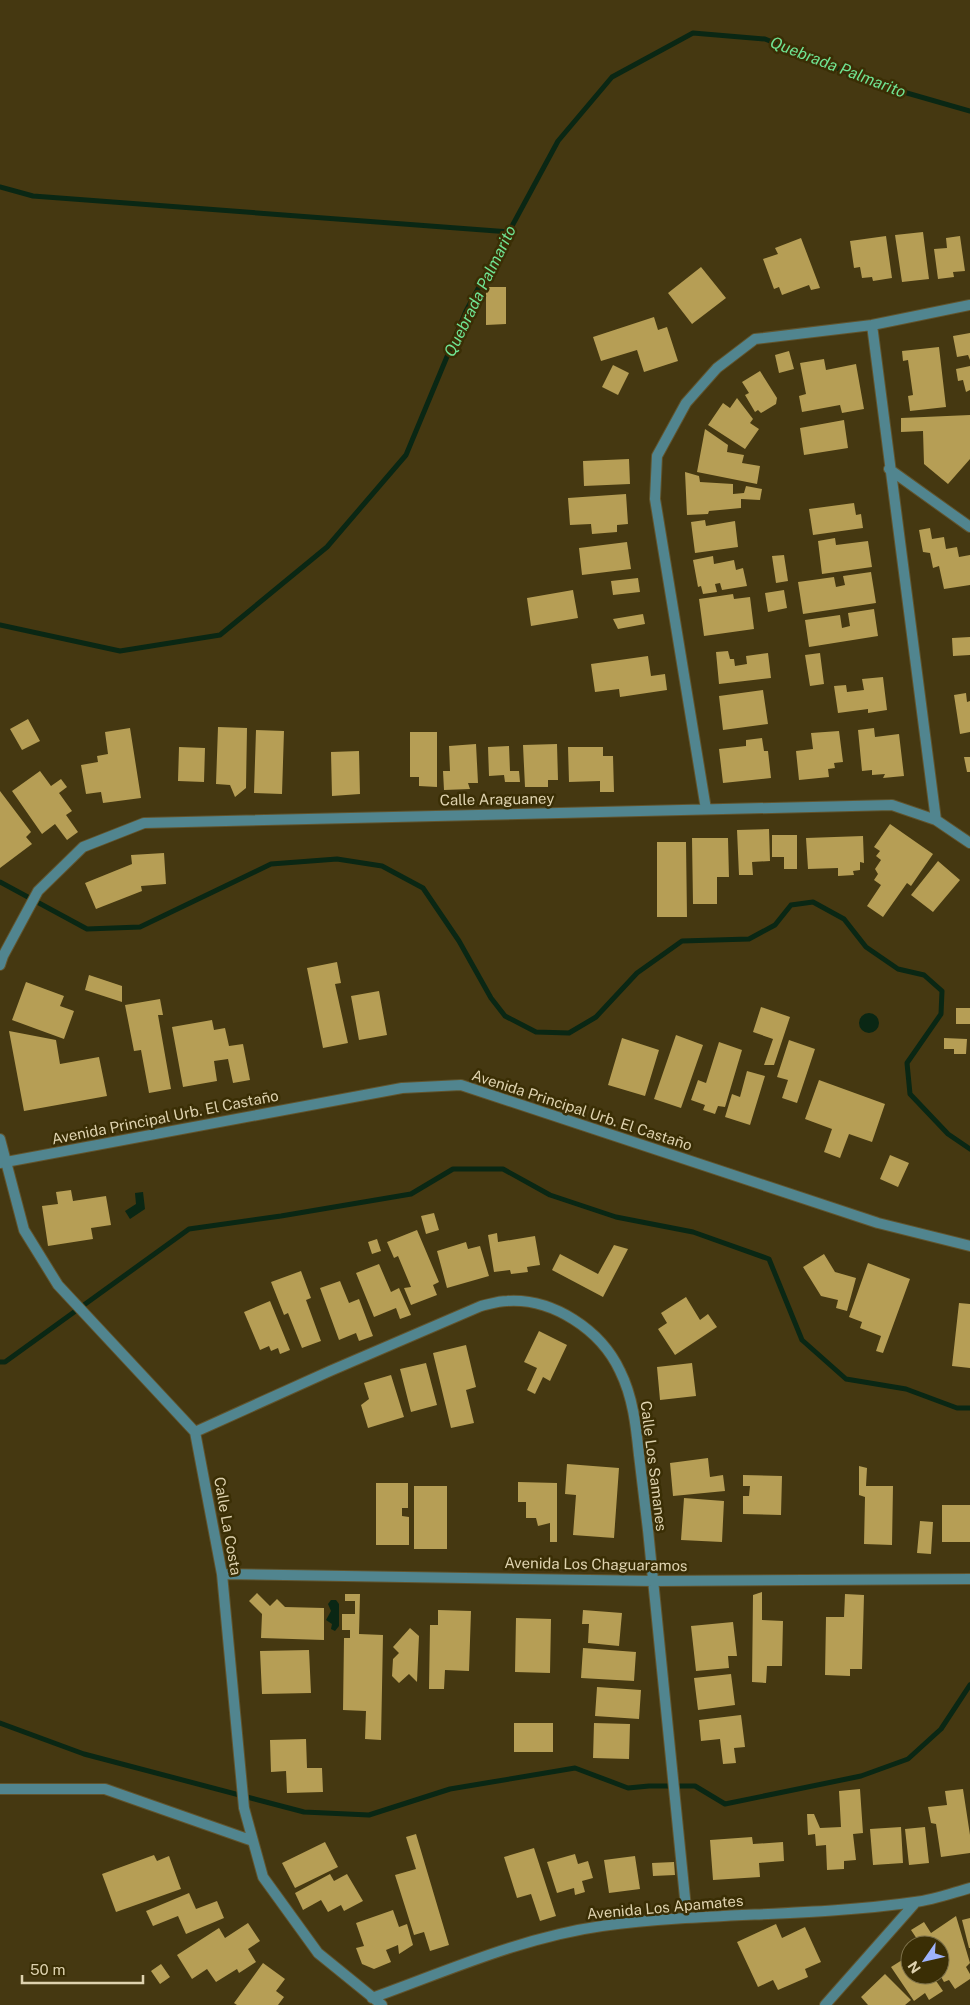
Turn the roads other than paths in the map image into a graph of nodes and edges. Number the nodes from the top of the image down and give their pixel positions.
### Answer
1 (970, 305) edge
2 (872, 325) junction
3 (889, 469) junction
4 (970, 527) edge
5 (706, 809) junction
6 (936, 820) junction
7 (970, 842) edge
8 (0, 965) edge
9 (0, 1139) edge
10 (3, 1162) edge
11 (970, 1246) edge
12 (195, 1432) junction
13 (222, 1574) junction
14 (970, 1579) edge
15 (653, 1581) junction
16 (0, 1789) edge
17 (253, 1841) junction
18 (970, 1888) edge
19 (916, 1902) junction
20 (687, 1918) junction
21 (372, 1998) junction
22 (382, 2005) edge
23 (825, 2005) edge

1 - 2 street
2 - 3 street
2 - 5 street
3 - 4 street
3 - 6 street
5 - 6 street, Calle Araguaney
5 - 8 street, Calle Araguaney
6 - 7 street, Calle Araguaney
9 - 10 street
10 - 11 street, Avenida Principal Urb. El Castaño
10 - 12 street
12 - 13 street, Calle La Costa
12 - 15 street, Calle Los Samanes
13 - 15 street, Avenida Los Chaguaramos
13 - 17 street, Calle La Costa
14 - 15 street, Avenida Los Chaguaramos
15 - 20 street, Calle Los Samanes
16 - 17 street
17 - 21 street
18 - 19 street, Avenida Los Apamates
19 - 20 street, Avenida Los Apamates
19 - 23 street
20 - 21 street, Avenida Los Apamates
21 - 22 street

